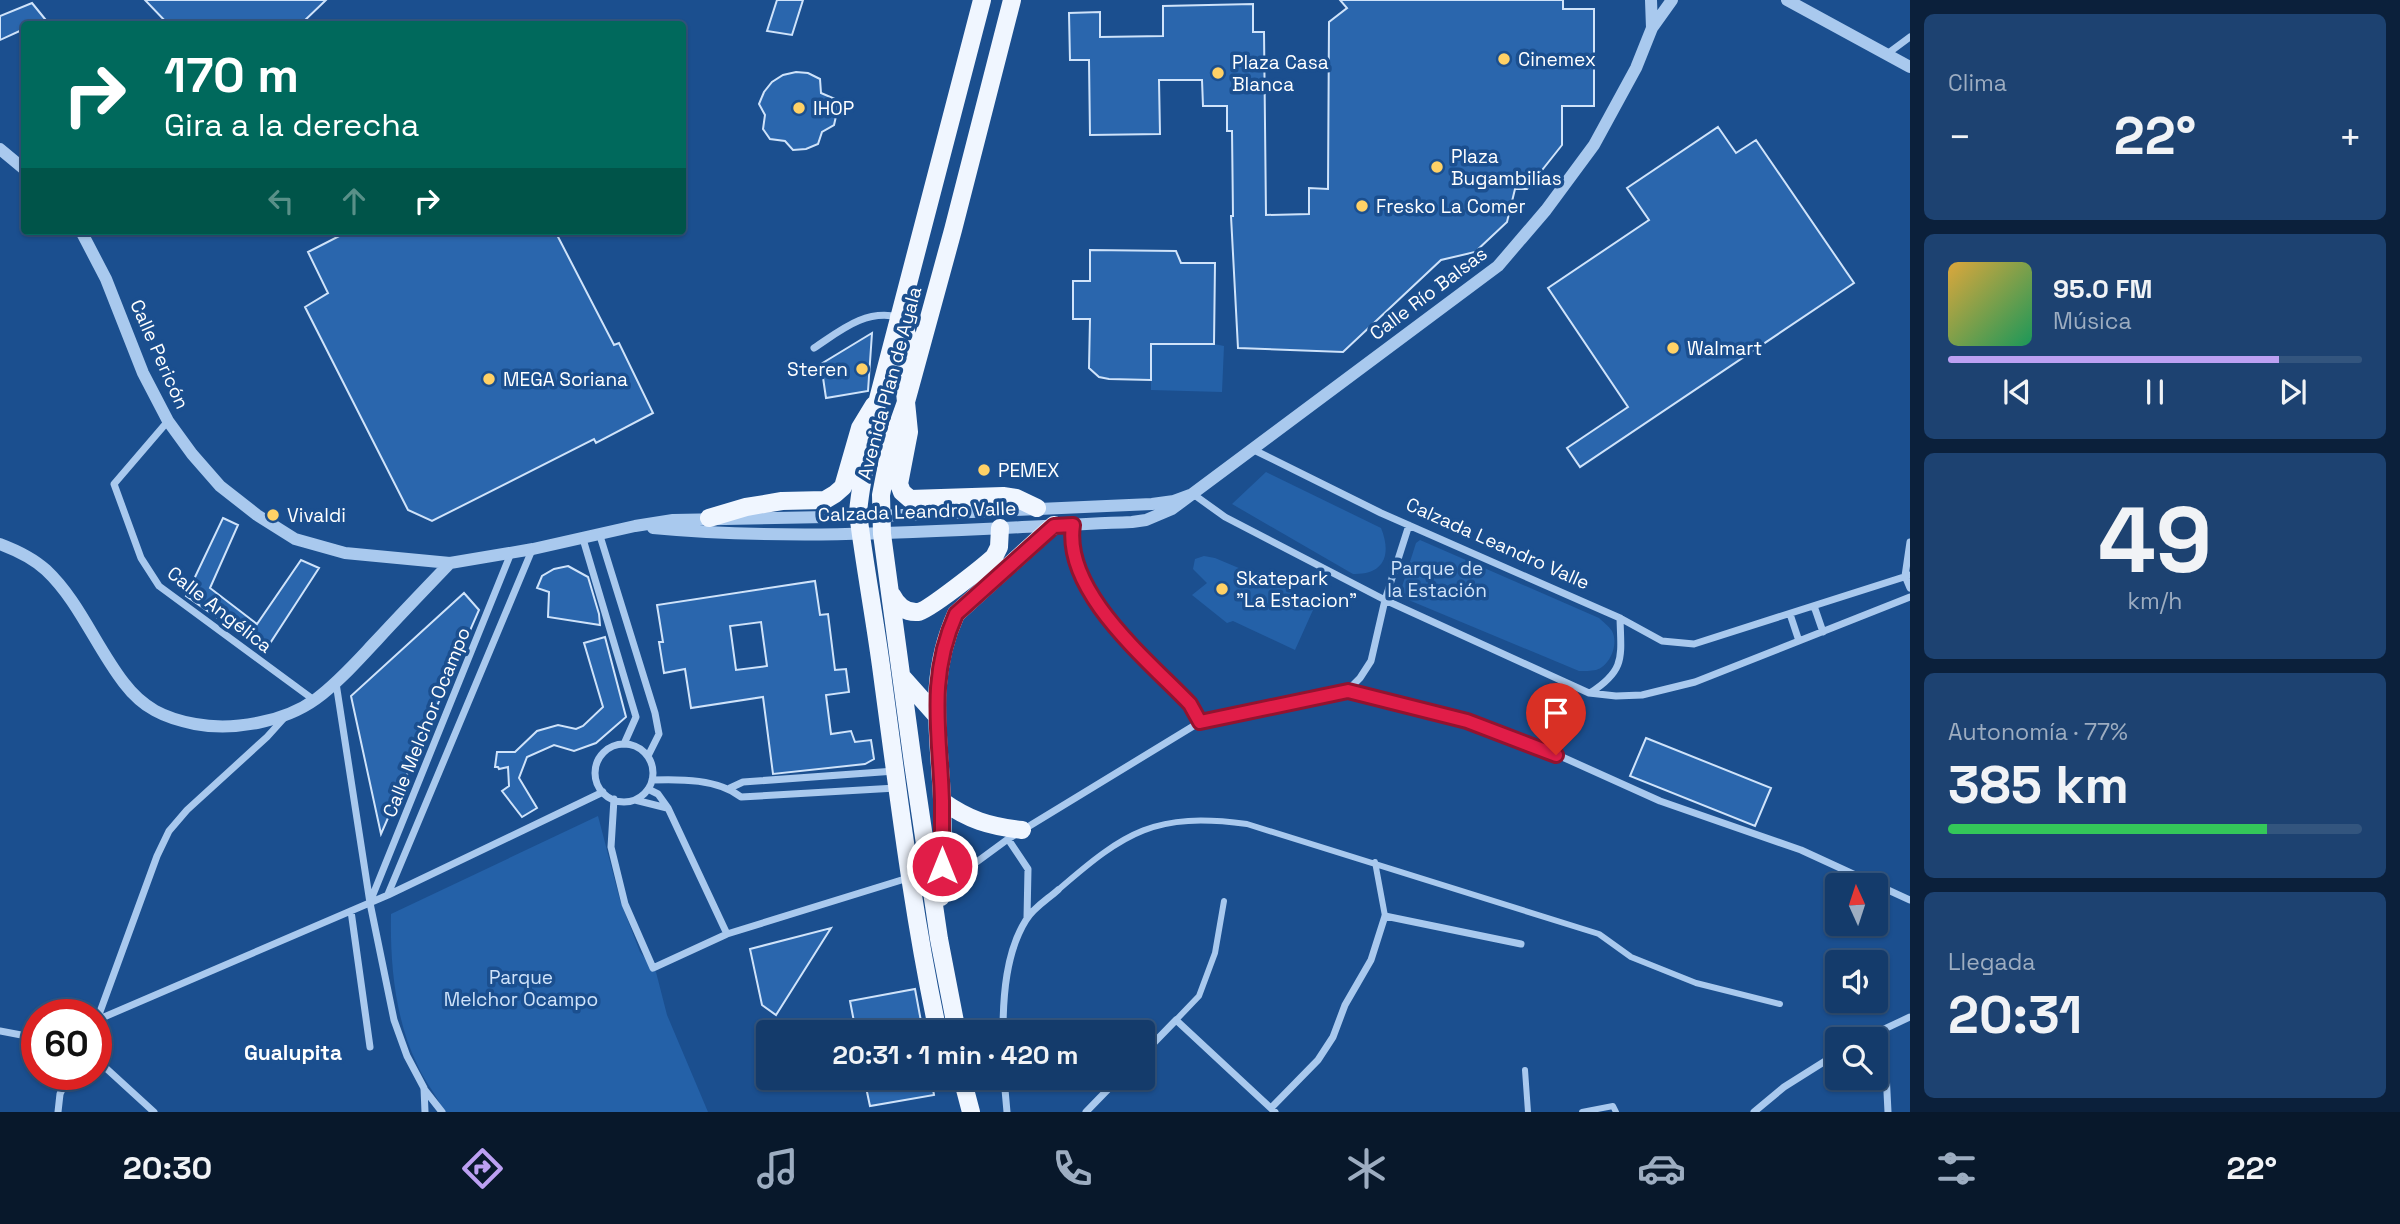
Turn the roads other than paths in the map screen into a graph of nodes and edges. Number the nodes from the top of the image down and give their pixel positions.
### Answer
1 (982, 0) edge
2 (1012, 0) edge
3 (1651, 0) edge
4 (1672, 0) edge
5 (1679, 0) edge
6 (1787, 0) edge
7 (1652, 28) junction
8 (1910, 37) edge
9 (1887, 54) junction
10 (1910, 67) edge
11 (0, 149) edge
12 (21, 166) edge
13 (83, 235) edge
14 (899, 317) junction
15 (814, 348) dead end
16 (878, 400) junction
17 (906, 402) junction
18 (168, 421) junction
19 (1252, 448) junction
20 (1194, 494) junction
21 (1037, 508) junction
22 (709, 518) junction
23 (1073, 525) junction
24 (1409, 525) junction
25 (635, 526) junction
26 (1054, 526) junction
27 (995, 528) junction
28 (600, 536) junction
29 (583, 538) junction
30 (1910, 542) edge
31 (0, 544) edge
32 (533, 549) junction
33 (511, 552) junction
34 (450, 563) junction
35 (1907, 576) edge
36 (1910, 588) edge
37 (892, 595) junction
38 (1910, 597) edge
39 (1385, 600) junction
40 (1814, 606) junction
41 (1790, 614) junction
42 (1620, 618) junction
43 (1823, 632) junction
44 (1798, 641) junction
45 (903, 678) junction
46 (336, 683) junction
47 (1348, 691) junction
48 (1589, 693) junction
49 (314, 701) junction
50 (288, 714) junction
51 (936, 718) junction
52 (1200, 722) junction
53 (624, 744) junction
54 (648, 756) junction
55 (913, 763) junction
56 (896, 779) junction
57 (652, 780) junction
58 (730, 788) junction
59 (648, 789) junction
60 (603, 792) junction
61 (614, 799) junction
62 (635, 800) junction
63 (942, 801) junction
64 (668, 808) junction
65 (1015, 835) junction
66 (1375, 862) junction
67 (909, 878) junction
68 (942, 888) junction
69 (1058, 890) joint
70 (388, 895) junction
71 (1910, 900) edge
72 (1224, 901) dead end
73 (370, 903) junction
74 (351, 911) junction
75 (1385, 916) junction
76 (1027, 918) junction
77 (727, 934) junction
78 (939, 939) junction
79 (1521, 944) dead end
80 (105, 999) edge
81 (1780, 1004) dead end
82 (112, 1014) edge
83 (1910, 1017) edge
84 (935, 1020) edge
85 (955, 1020) edge
86 (1004, 1020) edge
87 (1176, 1020) junction
88 (1887, 1027) edge
89 (0, 1031) edge
90 (21, 1035) edge
91 (1155, 1042) edge
92 (370, 1047) dead end
93 (1825, 1061) edge
94 (1525, 1070) dead end
95 (112, 1074) edge
96 (424, 1088) junction
97 (63, 1090) edge
98 (965, 1090) edge
99 (1005, 1090) edge
100 (1107, 1090) edge
101 (1887, 1090) edge
102 (1273, 1110) edge
103 (58, 1112) edge
104 (154, 1112) edge
105 (425, 1112) edge
106 (442, 1112) edge
107 (971, 1112) edge
108 (1007, 1112) edge
109 (1086, 1112) edge
110 (1528, 1112) edge
111 (1582, 1112) edge
112 (1616, 1112) edge
113 (1754, 1112) edge
114 (1888, 1112) edge

1 - 14 main road, Avenida Plan de Ayala
2 - 17 main road, Avenida Plan de Ayala
3 - 7 street
4 - 7 street, Calle Río Balsas
5 - 7 street
6 - 9 street
7 - 19 street, Calle Río Balsas
8 - 9 street
9 - 10 street
11 - 12 street
13 - 18 street, Calle Pericón
14 - 15 street
14 - 16 main road, Avenida Plan de Ayala
14 - 17 main road
16 - 22 main road
16 - 56 main road, Avenida Plan de Ayala
17 - 21 main road
17 - 37 main road, Avenida Plan de Ayala
18 - 34 street, Calle Pericón
18 - 49 street, Calle Angélica
19 - 20 street, Calle Río Balsas
19 - 24 street, Calzada Leandro Valle
20 - 21 street, Calzada Leandro Valle
20 - 23 street, Calzada Leandro Valle
20 - 39 street
21 - 22 street, Calzada Leandro Valle
22 - 25 street, Calzada Leandro Valle
23 - 26 street, Calzada Leandro Valle
23 - 52 street
24 - 39 street
24 - 42 street, Calzada Leandro Valle
25 - 27 street, Calzada Leandro Valle
25 - 28 street, Calzada Leandro Valle
26 - 27 street, Calzada Leandro Valle
26 - 51 main road
27 - 37 main road
28 - 29 street, Calzada Leandro Valle
28 - 54 street
29 - 32 street, Calzada Leandro Valle
29 - 53 street
30 - 35 street
31 - 50 street
32 - 33 street, Calzada Leandro Valle
32 - 70 street, Calle Melchor Ocampo
33 - 34 street, Calzada Leandro Valle
33 - 73 street, Calle Melchor Ocampo
34 - 46 street
35 - 36 street
35 - 40 street
37 - 45 main road, Avenida Plan de Ayala
38 - 43 street
39 - 47 street
39 - 48 street
40 - 41 street
40 - 43 street
41 - 42 street, Calzada Leandro Valle
41 - 44 street
42 - 48 street
43 - 44 street
44 - 48 street
45 - 51 main road
45 - 55 main road, Avenida Plan de Ayala
46 - 49 street
46 - 73 street, Calle Melchor Ocampo
47 - 52 street
47 - 71 street
49 - 50 street
50 - 80 street
51 - 55 main road
51 - 63 main road
52 - 65 street
53 - 54 street
53 - 60 street
54 - 57 street
55 - 78 main road, Avenida Plan de Ayala
56 - 58 street
56 - 58 street
56 - 67 main road, Avenida Plan de Ayala
57 - 58 street
57 - 59 street
59 - 62 street
59 - 64 street
60 - 61 street
60 - 70 street
61 - 62 street
61 - 77 street
62 - 64 street
63 - 65 main road
63 - 68 main road
64 - 77 street
65 - 68 street
65 - 76 street
66 - 69 street
66 - 75 street
66 - 81 street
67 - 77 street
67 - 84 main road, Avenida Plan de Ayala
68 - 78 main road
69 - 76 street
70 - 73 street
72 - 87 street
73 - 74 street
73 - 96 street
74 - 82 street
74 - 92 street
75 - 79 street
75 - 102 street
76 - 86 street
78 - 85 main road, Avenida Plan de Ayala
83 - 88 street
87 - 91 street
87 - 102 street
89 - 90 street
93 - 113 street
94 - 110 street
95 - 104 street
96 - 105 street
96 - 106 street
97 - 103 street
98 - 107 main road
99 - 108 street
100 - 109 street
101 - 114 street
111 - 112 street

